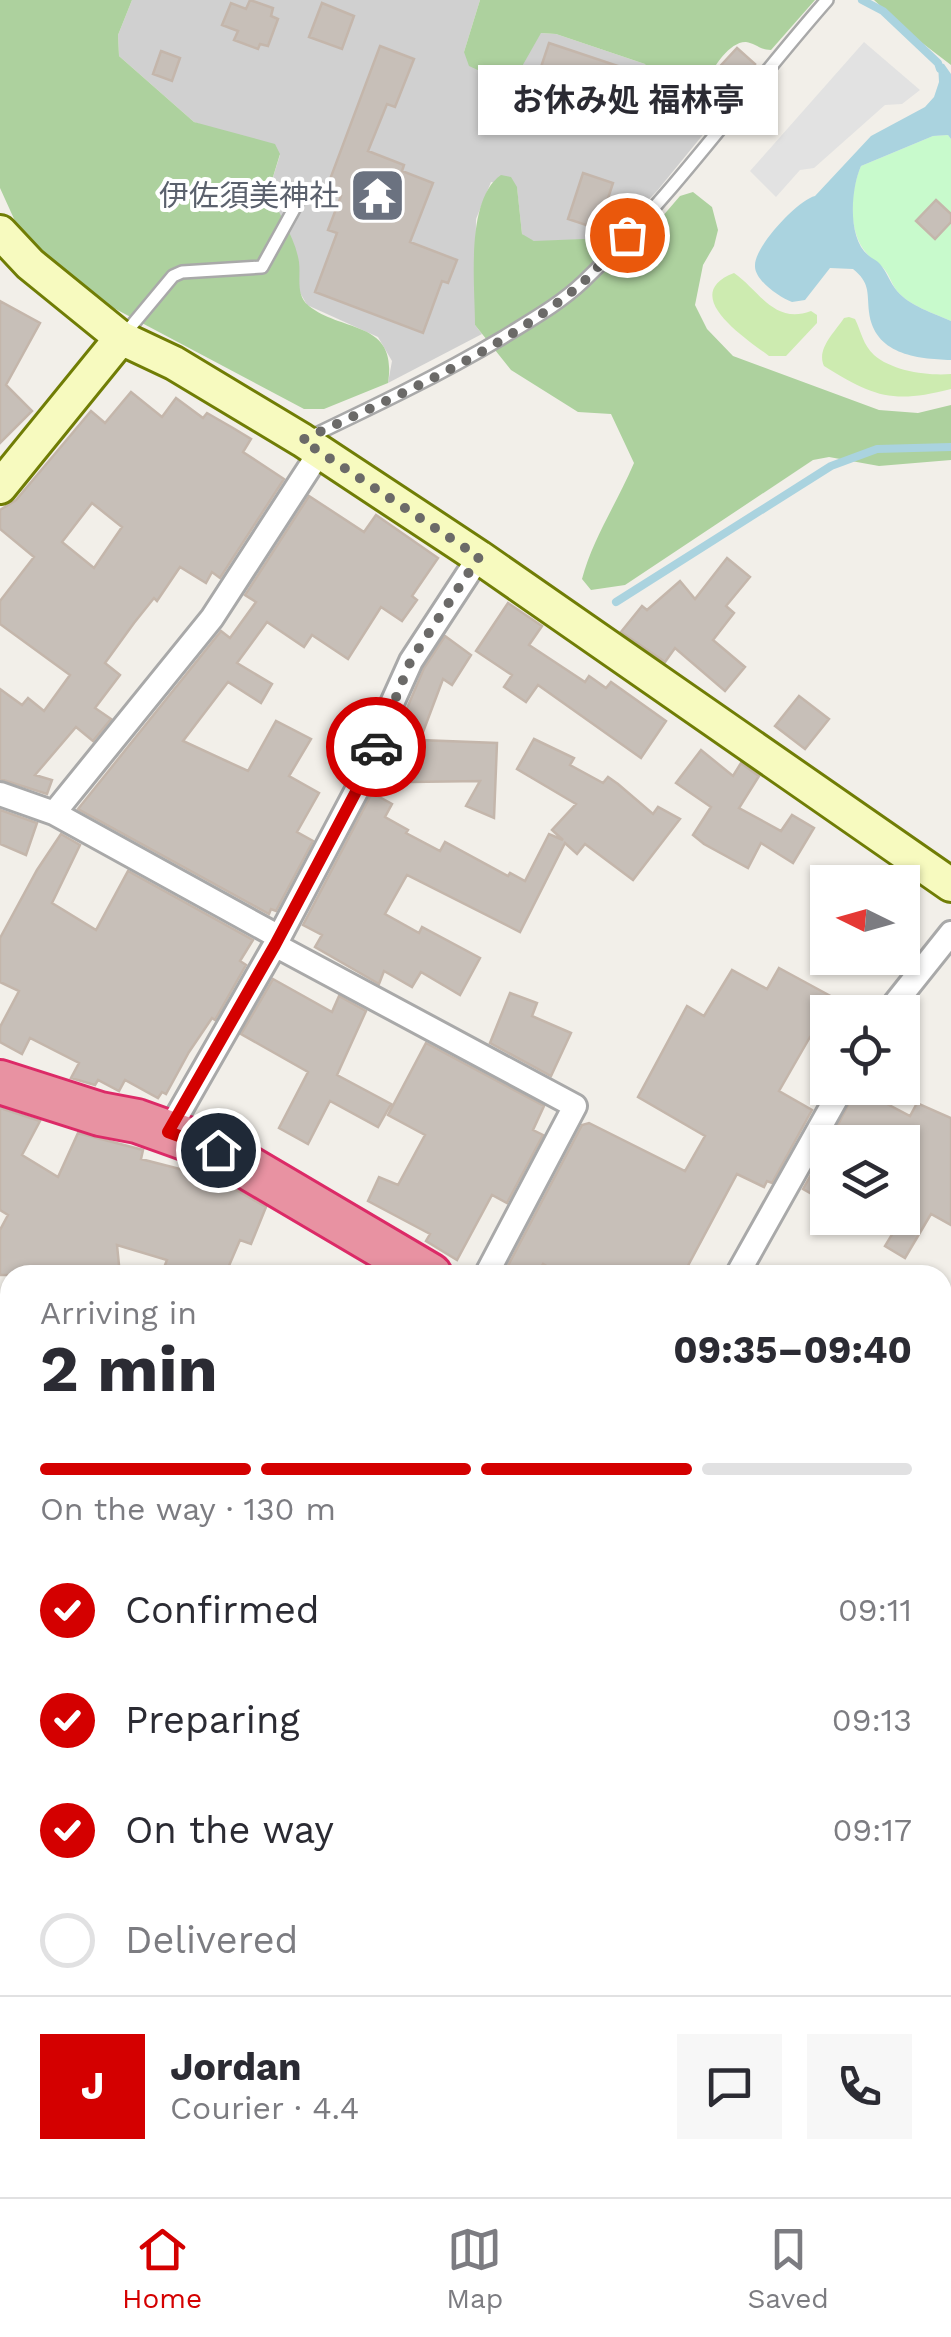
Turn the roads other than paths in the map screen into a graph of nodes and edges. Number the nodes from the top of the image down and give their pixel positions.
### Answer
1 (827, 0) edge
2 (299, 200) dead end
3 (0, 233) edge
4 (122, 338) junction
5 (310, 447) junction
6 (0, 486) edge
7 (479, 557) junction
8 (0, 794) edge
9 (54, 812) junction
10 (951, 886) edge
11 (951, 933) edge
12 (277, 941) junction
13 (902, 995) edge
14 (0, 1082) edge
15 (832, 1105) edge
16 (168, 1132) junction
17 (413, 1265) edge
18 (491, 1265) edge
19 (742, 1265) edge

1 - 5 lane
2 - 4 lane
3 - 4 street
4 - 5 street
4 - 6 street
5 - 7 street
5 - 9 street
7 - 10 street
7 - 12 street
8 - 9 street
9 - 12 street
11 - 13 street
12 - 16 street
12 - 18 street
14 - 16 highway
15 - 19 street
16 - 17 highway

